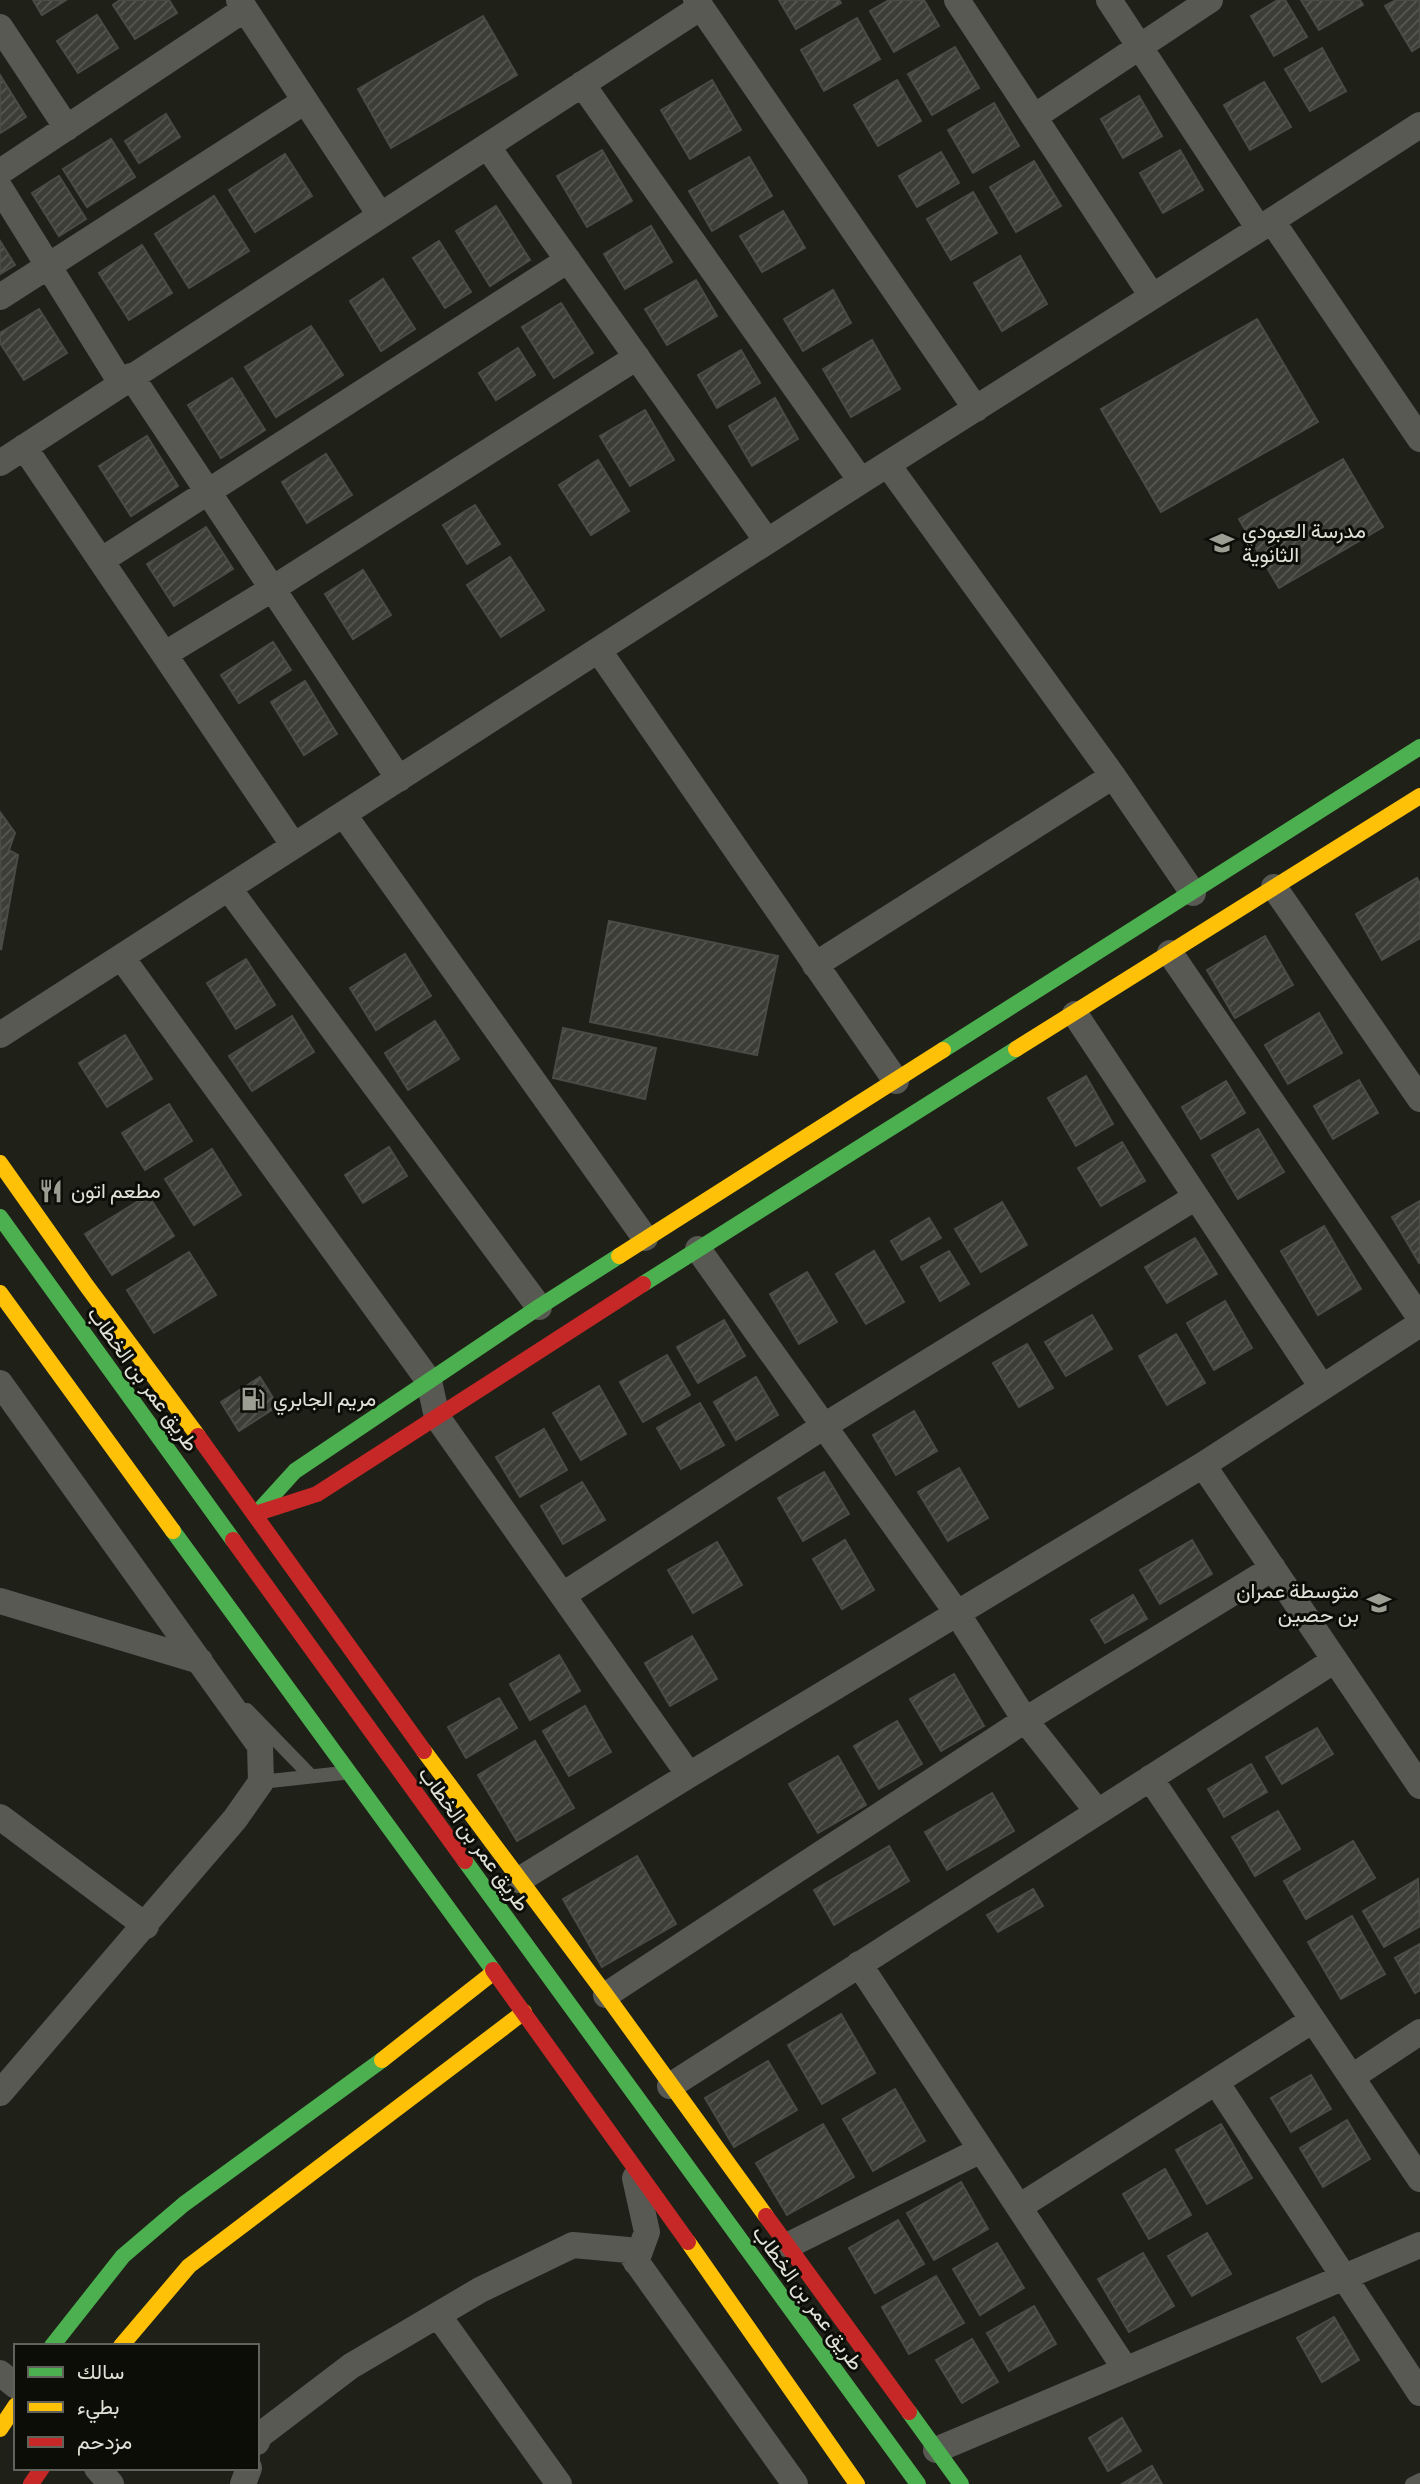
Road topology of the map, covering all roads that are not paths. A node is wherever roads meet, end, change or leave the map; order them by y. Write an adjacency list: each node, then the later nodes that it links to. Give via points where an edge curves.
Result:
1 (957, 0): 10 (street)
2 (1109, 0): 7 (street)
3 (1210, 0): 7 (street)
4 (699, 4): 8 (street); 24 (street)
5 (242, 5): 9 (street); 12 (street)
6 (0, 26): 12 (street)
7 (1139, 46): 10 (street); 17 (street)
8 (582, 85): 13 (street); 29 (street)
9 (305, 101): 16 (street); 19 (street)
10 (1034, 117): 20 (street)
11 (1420, 125): 17 (street)
12 (67, 128): 14 (street)
13 (487, 146): 16 (street); 18 (street)
14 (0, 172)
15 (0, 188): 19 (street)
16 (380, 215): 23 (street)
17 (1266, 225): 20 (street); 25 (street)
18 (568, 260): 22 (street); 30 (street)
19 (48, 266): 21 (street); 23 (street)
20 (1152, 296): 24 (street)
21 (0, 297)
22 (636, 358): 31 (street); 33 (street)
23 (126, 380): 26 (street); 30 (street)
24 (976, 409): 28 (street)
25 (1420, 439)
26 (24, 447): 27 (street); 32 (street)
27 (0, 463)
28 (888, 465): 29 (street); 37 (street)
29 (861, 481): 31 (street)
30 (209, 493): 32 (street); 33 (street)
31 (767, 541): 34 (street)
32 (102, 560): 35 (street)
33 (272, 589): 35 (street); 38 (street)
34 (599, 651): 38 (street); 47 (street)
35 (164, 654): 41 (street)
36 (1420, 747): 44 (street)
37 (1113, 776): 44 (street); 47 (street)
38 (399, 779): 40 (street)
39 (1420, 796): 42 (street)
40 (344, 815): 41 (street); 55 (street)
41 (294, 846): 43 (street)
42 (1274, 887): 45 (street); 51 (street)
43 (229, 889): 46 (street); 58 (street)
44 (1193, 893): 50 (street)
45 (1170, 953): 48 (street); 59 (street)
46 (122, 958): 49 (street); 61 (street)
47 (815, 965): 50 (street)
48 (1075, 1014): 53 (street); 56 (street)
49 (0, 1035)
50 (896, 1081): 55 (street)
51 (1420, 1099)
52 (0, 1163): 67 (street)
53 (1196, 1198): 63 (street); 65 (street)
54 (0, 1217): 75 (street, طريق عمر بن الخطاب)
55 (645, 1238): 58 (street)
56 (698, 1249): 64 (street); 65 (street)
57 (0, 1293): 77 (street)
58 (539, 1307): 61 (street)
59 (1420, 1318)
60 (1420, 1324): 63 (street)
61 (429, 1381): 64 (street); 67 (street, via 295,1471)
62 (0, 1383): 74 (street)
63 (1322, 1387): 66 (street)
64 (437, 1417): 67 (street, via 317,1494); 70 (street)
65 (824, 1426): 70 (street); 72 (street)
66 (1203, 1465): 69 (street); 72 (street)
67 (256, 1514): 68 (street)
68 (290, 1562): 75 (street); 85 (street)
69 (1273, 1568): 73 (street); 76 (street)
70 (563, 1595): 80 (street)
71 (0, 1601): 74 (street)
72 (957, 1613): 76 (street); 80 (street)
73 (1335, 1660): 78 (street); 81 (street)
74 (200, 1661): 79 (lane); 82 (street, via 260,1746)
75 (353, 1707): 123 (street, طريق عمر بن الخطاب)
76 (1025, 1720): 83 (street); 89 (street)
77 (348, 1772): 79 (lane); 88 (street)
78 (1416, 1773)
79 (310, 1775): 82 (lane)
80 (689, 1775): 85 (street)
81 (1150, 1777): 83 (street); 91 (street)
82 (261, 1782): 86 (street)
83 (1097, 1811): 87 (street)
84 (0, 1817): 86 (street)
85 (519, 1880): 89 (street)
86 (146, 1926): 93 (street)
87 (859, 1964): 96 (street); 98 (street)
88 (494, 1972): 90 (street); 107 (street, via 123,2256)
89 (606, 1995): 96 (street)
90 (524, 2012): 99 (street); 108 (street, via 189,2266)
91 (1313, 2020): 94 (street); 95 (street)
92 (1420, 2032): 94 (street)
93 (9, 2067): 97 (street)
94 (1352, 2077): 100 (street)
95 (1216, 2082): 101 (street); 105 (street)
96 (670, 2086): 102 (street)
97 (0, 2093)
98 (981, 2150): 101 (street); 102 (street)
99 (632, 2166): 104 (street, via 646,2231); 118 (street, via 780,2371)
100 (1420, 2179)
101 (1019, 2207): 109 (street)
102 (789, 2245): 116 (street)
103 (1420, 2245): 105 (street)
104 (636, 2262): 106 (street, via 628,2250 573,2245); 122 (street)
105 (1345, 2277): 109 (street); 112 (street)
106 (438, 2315): 115 (street, via 351,2366); 121 (street)
107 (54, 2344)
108 (123, 2344)
109 (1126, 2370): 116 (street)
110 (0, 2373): 111 (street)
111 (14, 2384)
112 (1420, 2393)
113 (14, 2408): 114 (street)
114 (0, 2430)
115 (259, 2436)
116 (936, 2450): 124 (street)
117 (99, 2470): 120 (street)
118 (844, 2479)
119 (1420, 2480): 125 (lane)
120 (111, 2484)
121 (559, 2484)
122 (794, 2484)
123 (918, 2484)
124 (961, 2484)
125 (1412, 2484)

